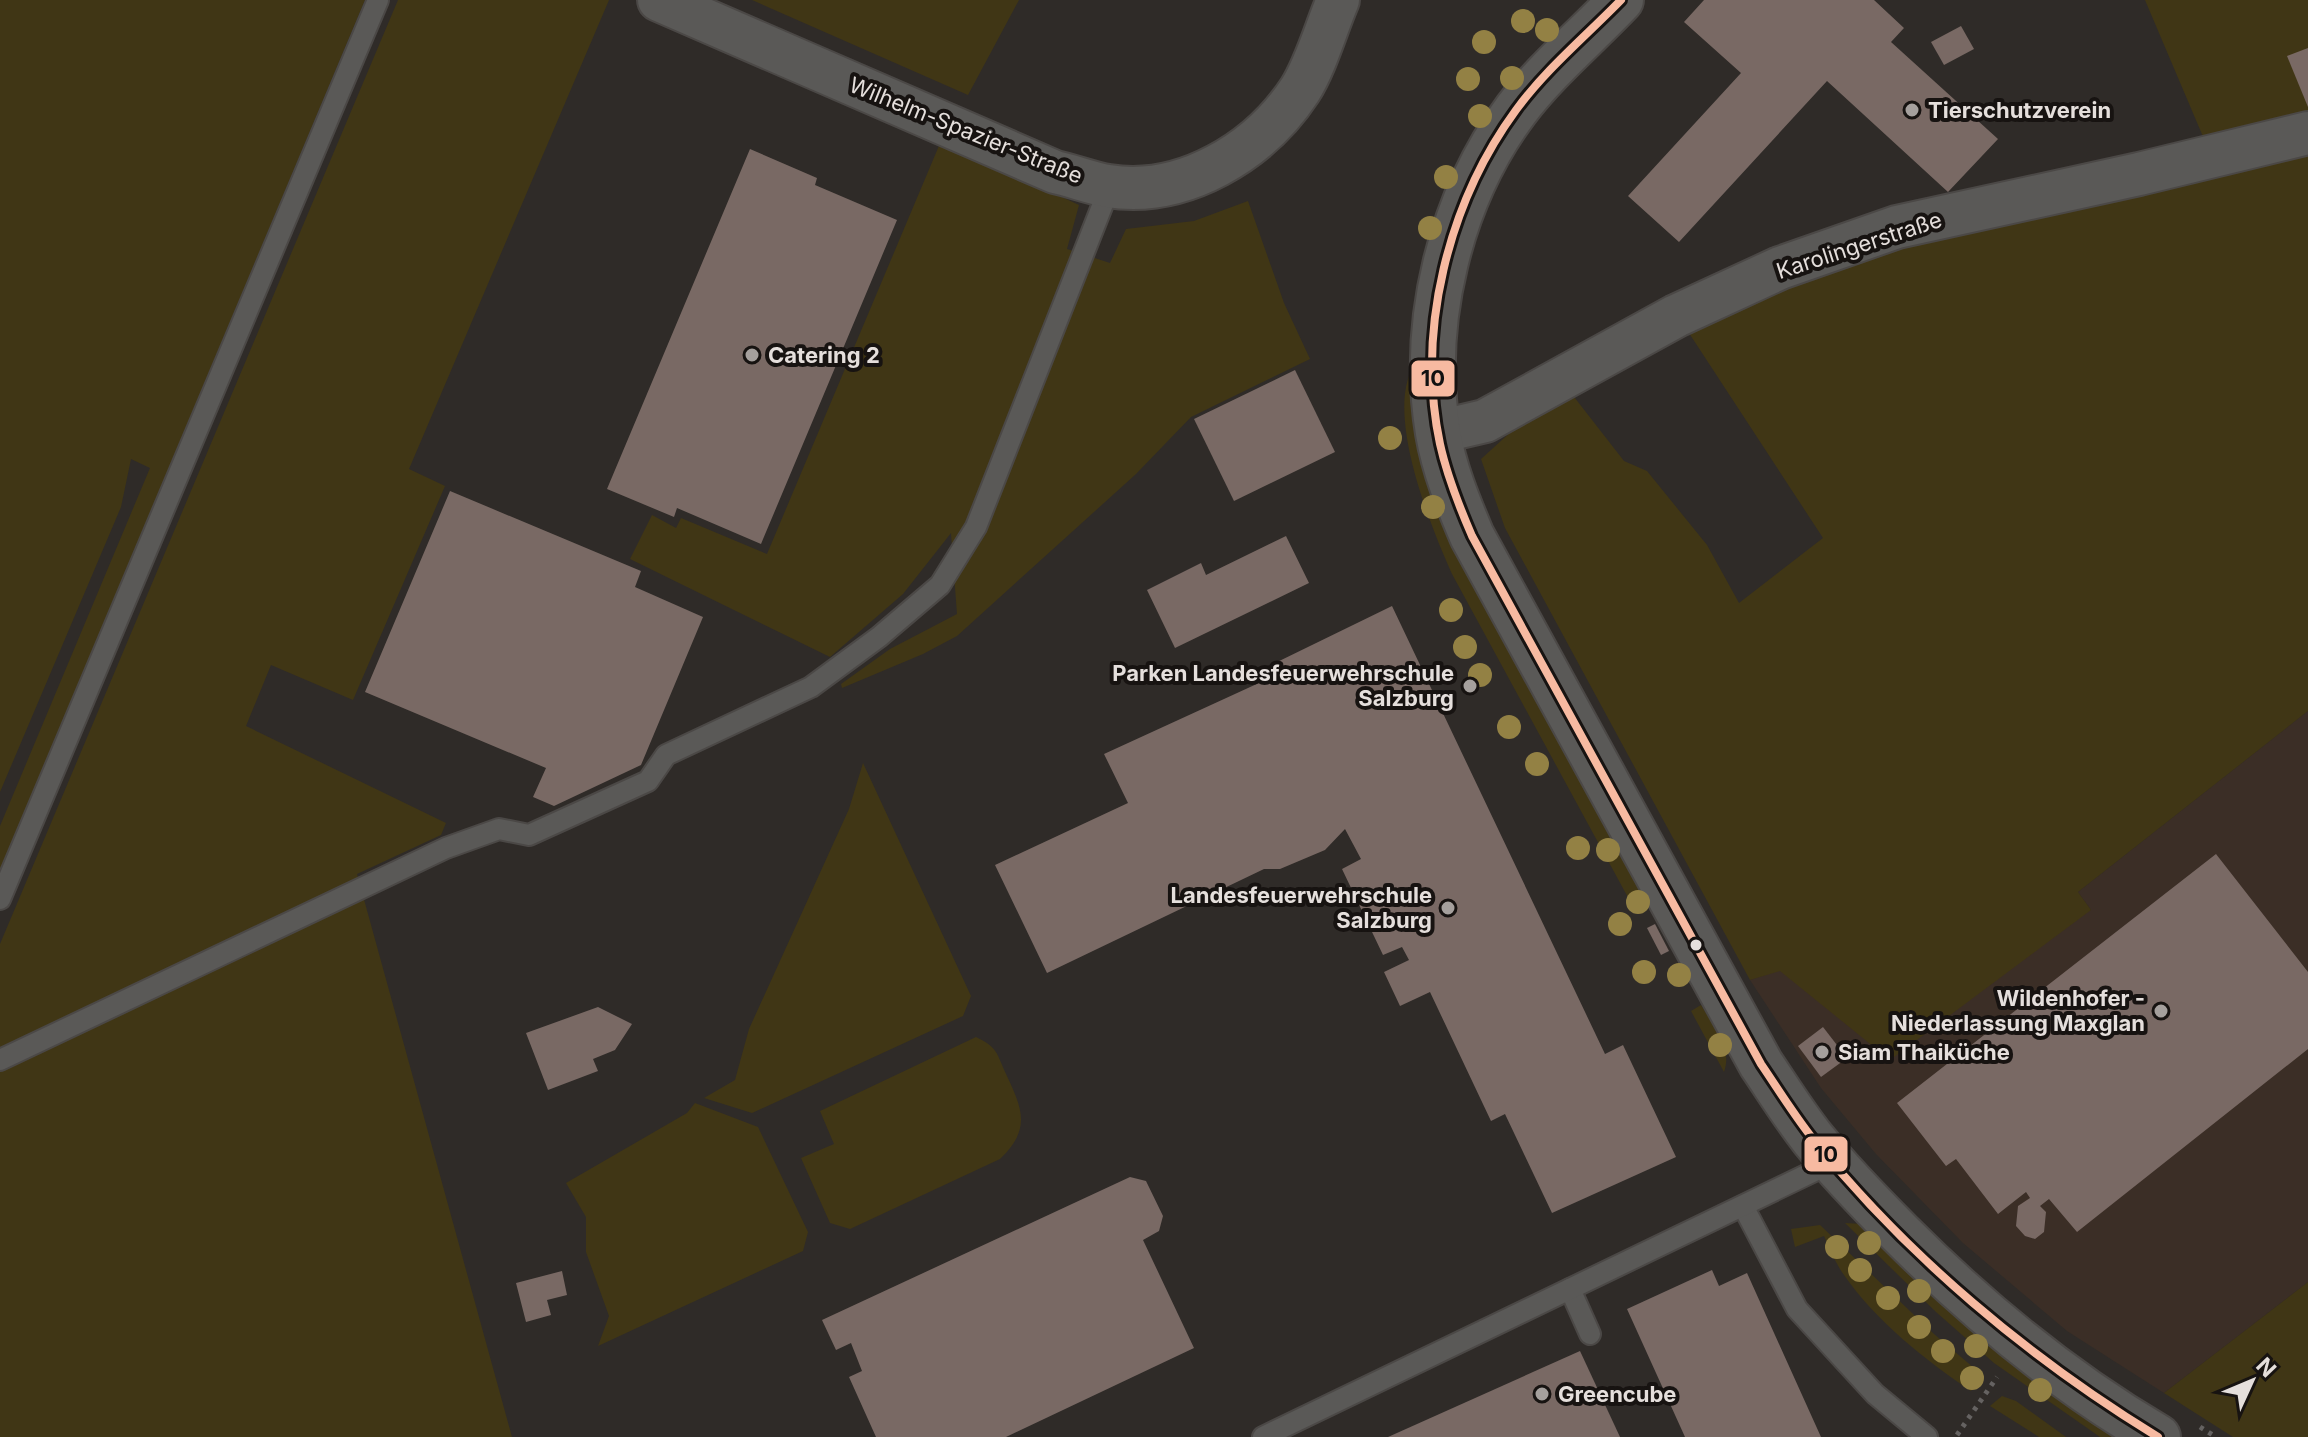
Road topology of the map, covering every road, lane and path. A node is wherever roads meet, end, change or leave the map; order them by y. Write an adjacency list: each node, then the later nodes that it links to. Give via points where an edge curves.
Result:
1 (378, 0): 8 (lane)
2 (659, 0): 6 (street, Wilhelm-Spazier-Straße, via 1055,172)
3 (1338, 0): 6 (street, Wilhelm-Spazier-Straße, via 1301,88 1272,127 1239,154 1205,173 1158,186)
4 (1621, 0): 7 (street, via 1517,108 1476,175 1447,259 1438,307)
5 (2308, 133): 7 (street, Karolingerstraße, via 1883,232 1780,268 1676,316 1485,421)
6 (1110, 186): 9 (lane, via 976,527 940,585 879,637 811,687 666,755 648,781 529,835 499,829 446,848)
7 (1438, 432): 10 (street, via 1451,486 1472,536 1761,1064)
8 (0, 899)
9 (0, 1060)
10 (1833, 1162): 11 (lane); 15 (street, via 2003,1330 2066,1377)
11 (1743, 1206): 12 (lane); 17 (lane, via 1797,1309 1875,1394)
12 (1570, 1289): 13 (lane); 16 (lane)
13 (1590, 1334)
14 (1997, 1376): 18 (path)
15 (2174, 1429): 19 (path)
16 (1263, 1437)
17 (1927, 1437)
18 (1956, 1437)
19 (2216, 1437)

